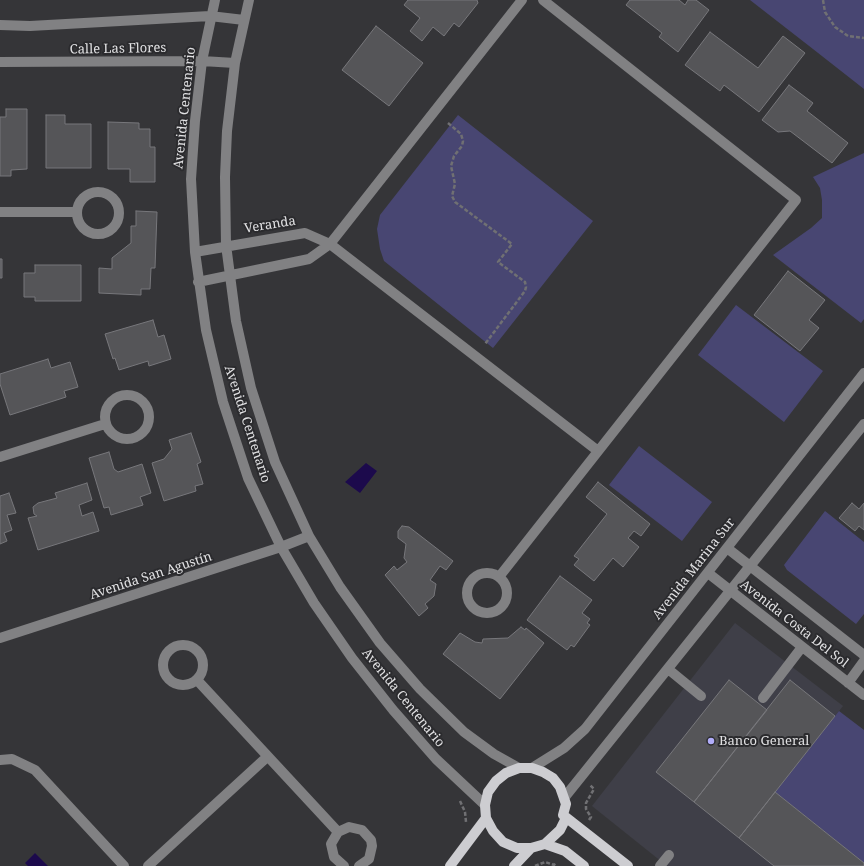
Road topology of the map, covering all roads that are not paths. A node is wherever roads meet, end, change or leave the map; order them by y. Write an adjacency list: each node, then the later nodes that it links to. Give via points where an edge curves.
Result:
1 (215, 0): 5 (street, Avenida Centenario)
2 (249, 0): 6 (street, Avenida Centenario)
3 (522, 0): 13 (street)
4 (543, 0): 21 (street, via 796,200)
5 (210, 16): 6 (street, Calle Las Flores); 7 (street, Calle Las Flores, via 30,26); 8 (street, Avenida Centenario)
6 (244, 20): 10 (street, Avenida Centenario)
7 (0, 25)
8 (202, 61): 9 (street, Calle Las Flores); 10 (street, Calle Las Flores); 15 (street, Avenida Centenario, via 191,179)
9 (0, 62)
10 (235, 63): 14 (street, Avenida Centenario, via 227,131)
11 (0, 212): 12 (street)
12 (77, 212): 12 (street, via 84,229 95,234 110,230 118,214 115,201 110,196 98,192 86,195 78,205)
13 (330, 244): 14 (street, Veranda, via 305,233); 16 (street, via 310,258); 21 (street, Veranda)
14 (226, 245): 15 (street, Veranda); 16 (street, Avenida Centenario)
15 (195, 252): 17 (street, Avenida Centenario)
16 (230, 276): 17 (street); 23 (street, Avenida Centenario, via 236,321 251,388 275,462)
17 (198, 282): 24 (street, Avenida Centenario, via 223,402 248,478)
18 (864, 373): 25 (street, Avenida Marina Sur)
19 (105, 424): 19 (street, via 115,436 122,439 136,437 146,427 148,413 141,400 128,394 120,395 108,403); 22 (street)
20 (864, 424): 26 (street)
21 (598, 451): 28 (street)
22 (0, 457)
23 (309, 536): 24 (street, Avenida San Agustín); 42 (street, Avenida Centenario, via 340,587 380,643 420,689 464,732)
24 (281, 547): 30 (street, Avenida San Agustín); 45 (street, Avenida Centenario, via 314,603 352,658 393,710 426,748)
25 (727, 548): 26 (street, Avenida Costa Del Sol); 27 (street, Avenida Marina Sur)
26 (750, 566): 29 (street); 32 (street, Avenida Costa Del Sol)
27 (708, 573): 29 (street, Avenida Costa Del Sol); 43 (street, Avenida Marina Sur, via 585,729 564,748)
28 (499, 577)
29 (731, 591): 31 (street, Avenida Costa Del Sol); 34 (street)
30 (0, 638)
31 (802, 648): 36 (street, Avenida Costa Del Sol); 39 (street)
32 (864, 655)
33 (864, 661): 36 (street)
34 (668, 669): 37 (street); 44 (street)
35 (197, 680): 35 (street, via 201,675 203,662 197,650 184,645 171,649 164,659 163,666 167,678 178,685 191,684); 40 (street)
36 (848, 683): 38 (street, Avenida Costa Del Sol)
37 (701, 696)
38 (864, 696)
39 (763, 698)
40 (267, 757): 48 (street); 53 (street)
41 (0, 760): 52 (street, via 12,759 35,770)
42 (518, 768): 43 (main road); 45 (main road, via 496,781 488,792)
43 (532, 768): 44 (main road, via 553,778)
44 (564, 798): 46 (main road, via 566,804)
45 (485, 805): 47 (main road)
46 (563, 815): 49 (main road, via 566,818 560,830); 59 (main road)
47 (486, 818): 50 (main road, via 503,842 516,848); 56 (main road)
48 (338, 832): 54 (street, via 334,838 332,851 338,863); 55 (street, via 343,828 356,827 370,840 372,846 369,859)
49 (545, 844): 50 (main road); 58 (main road, via 565,851)
50 (531, 848): 57 (main road)
51 (669, 855): 60 (street)
52 (124, 866)
53 (148, 866)
54 (344, 866)
55 (359, 866)
56 (450, 866)
57 (514, 866)
58 (584, 866)
59 (628, 866)
60 (660, 866)

